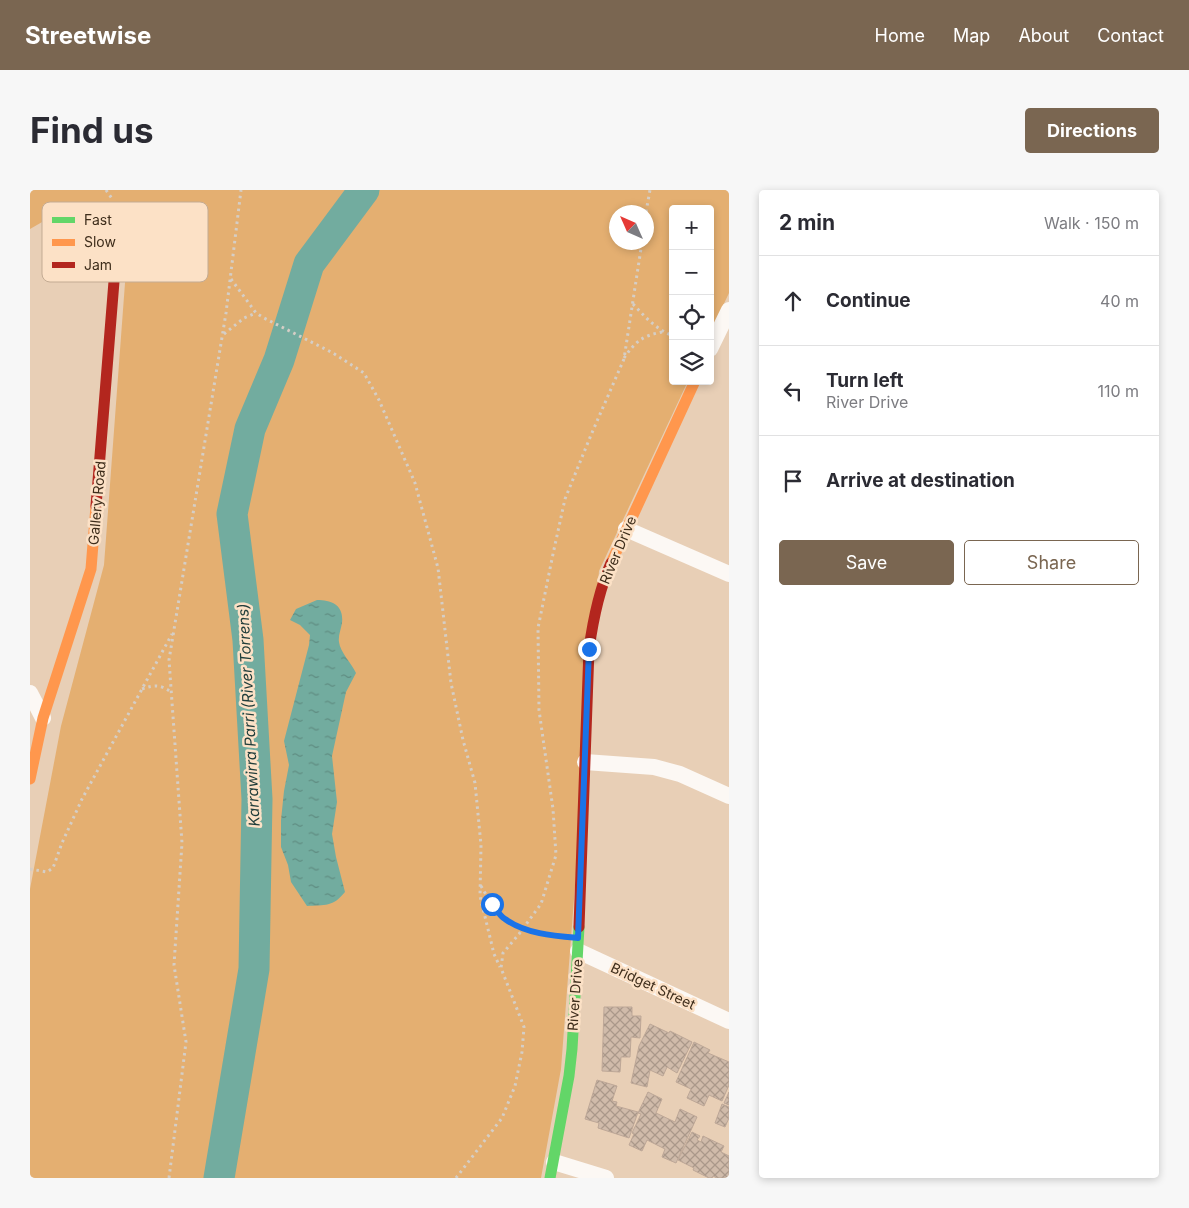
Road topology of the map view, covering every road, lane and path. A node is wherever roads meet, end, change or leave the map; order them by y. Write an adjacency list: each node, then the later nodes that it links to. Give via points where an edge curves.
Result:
1 (241, 190): 5 (path)
2 (650, 190): 3 (path)
3 (647, 205)
4 (641, 250): 7 (path)
5 (230, 279): 9 (path); 12 (path)
6 (114, 282): 23 (street, Gallery Road, via 91,569)
7 (632, 303): 10 (path); 15 (path)
8 (729, 310): 13 (street)
9 (256, 312): 12 (path); 28 (path, via 334,353 364,373 415,484 438,568 451,683 474,783 481,844)
10 (663, 332): 11 (path); 15 (path, via 634,344)
11 (669, 334)
12 (223, 335): 19 (path)
13 (724, 336): 14 (street)
14 (714, 345)
15 (624, 359): 29 (path, via 565,499 538,628 538,710 554,809 556,855 541,904)
16 (693, 385): 17 (street, River Drive)
17 (626, 529): 18 (street); 24 (street, River Drive, via 604,578 593,622)
18 (729, 574)
19 (174, 631): 20 (path); 21 (path, via 169,660)
20 (141, 690): 21 (path, via 162,686); 27 (path, via 82,799 53,868 48,872)
21 (171, 692): 34 (path, via 182,843 174,965 186,1042)
22 (30, 693): 23 (street)
23 (43, 718): 25 (street, Gallery Road)
24 (584, 762): 26 (street, via 654,767 680,774); 30 (street, River Drive)
25 (30, 779)
26 (729, 796)
27 (30, 869)
28 (480, 885): 29 (path, via 504,919); 31 (path, via 485,921)
29 (523, 928): 30 (path); 31 (path, via 503,953)
30 (578, 945): 32 (street, Bridget Street); 33 (street, River Drive, via 569,1076)
31 (501, 970): 35 (path, via 524,1028 517,1077 502,1118)
32 (729, 1021)
33 (552, 1170): 36 (street)
34 (169, 1178)
35 (456, 1178)
36 (606, 1178)

